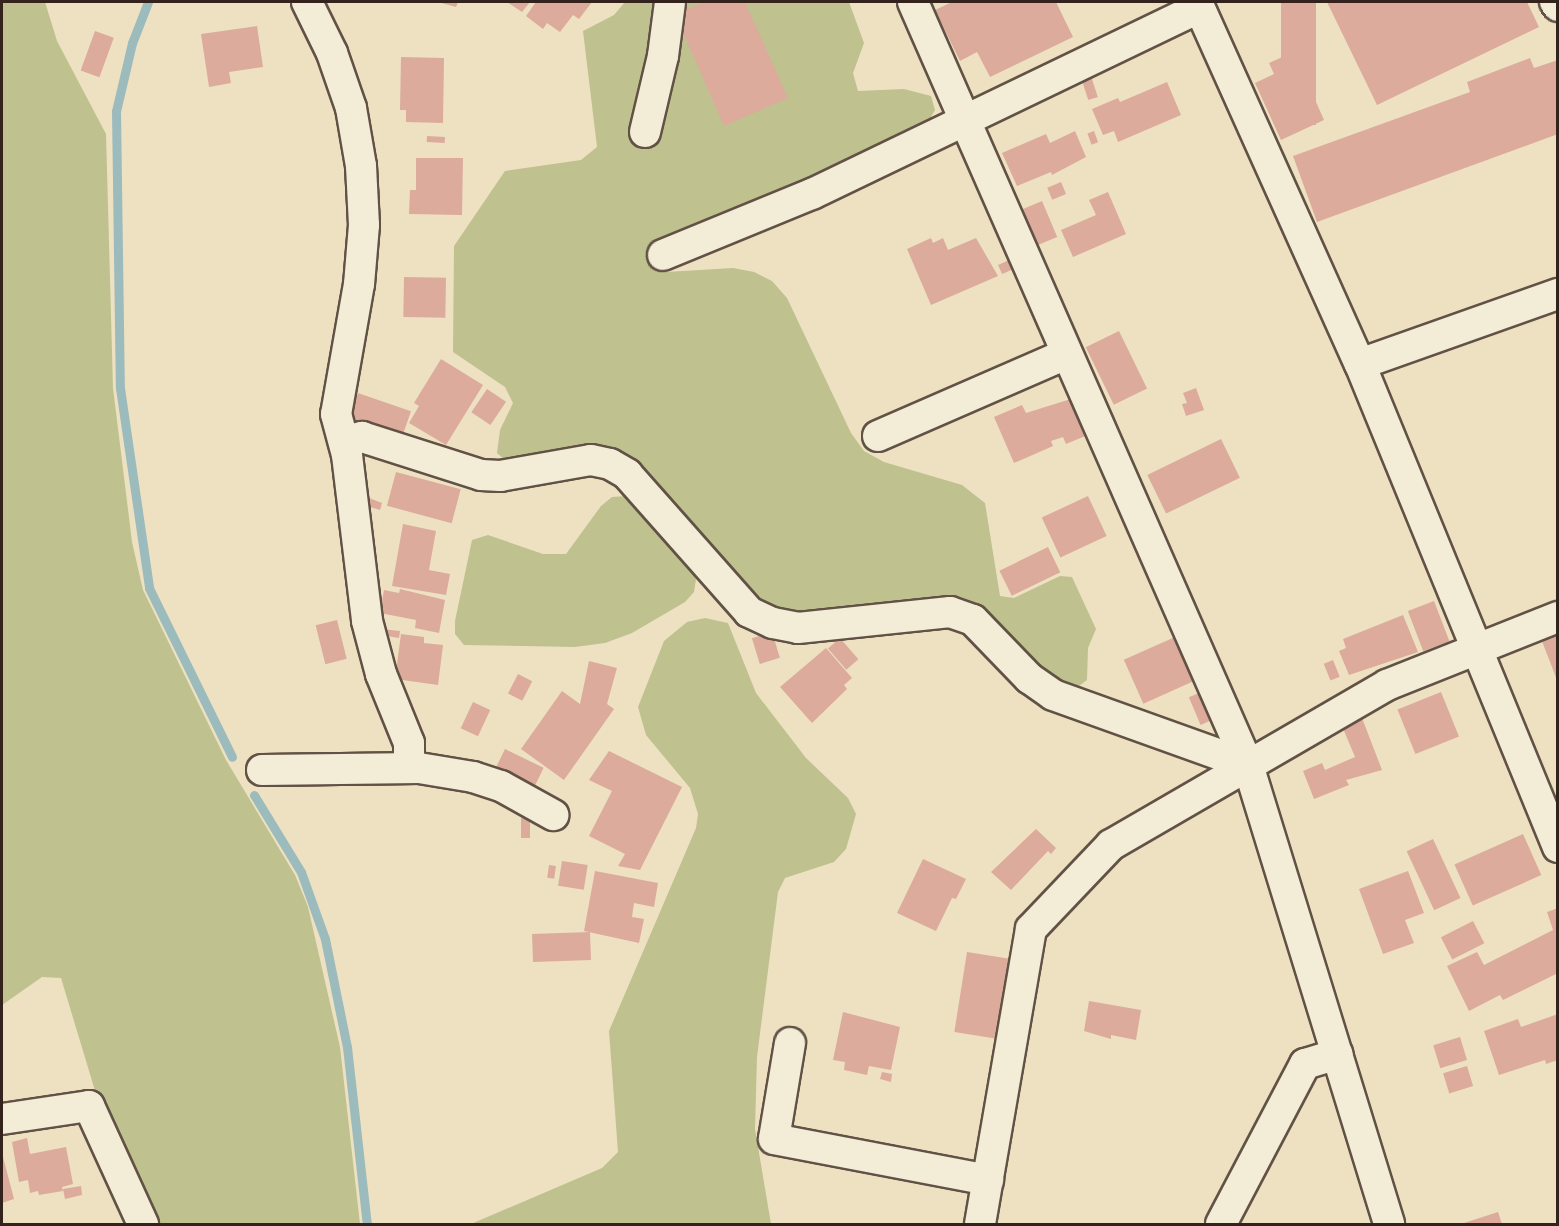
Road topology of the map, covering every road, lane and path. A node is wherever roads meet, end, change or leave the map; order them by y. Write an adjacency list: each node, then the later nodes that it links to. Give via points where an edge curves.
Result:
1 (307, 2): 14 (street, via 333,53 351,108 361,166 364,225 359,284 336,414)
2 (670, 2): 8 (street, via 663,56)
3 (914, 2): 7 (street)
4 (1555, 2): 6 (street)
5 (1198, 5): 7 (street); 12 (street)
6 (1557, 6)
7 (965, 120): 9 (street, via 812,194); 11 (street)
8 (645, 132)
9 (663, 255)
10 (1557, 294): 12 (street)
11 (1067, 354): 13 (street); 17 (street)
12 (1360, 364): 16 (street)
13 (878, 436)
14 (344, 442): 17 (street, via 362,437 481,476 500,477 591,460 610,464 627,474 749,612 773,623 798,628 950,612 973,620 1029,678 1053,695); 18 (street, via 367,621 381,674 409,743)
15 (1557, 617): 16 (street)
16 (1477, 649): 17 (street, via 1387,685); 21 (street)
17 (1248, 765): 23 (street); 25 (street, via 1111,845 1032,929)
18 (409, 768): 19 (street); 20 (street, via 492,783)
19 (262, 771)
20 (553, 815)
21 (1557, 847)
22 (790, 1043): 25 (street, via 774,1139)
23 (1337, 1054): 28 (street, via 1305,1064); 29 (street)
24 (2, 1119): 26 (street, via 89,1106)
25 (988, 1180): 27 (street)
26 (143, 1224)
27 (980, 1224)
28 (1221, 1224)
29 (1389, 1224)

